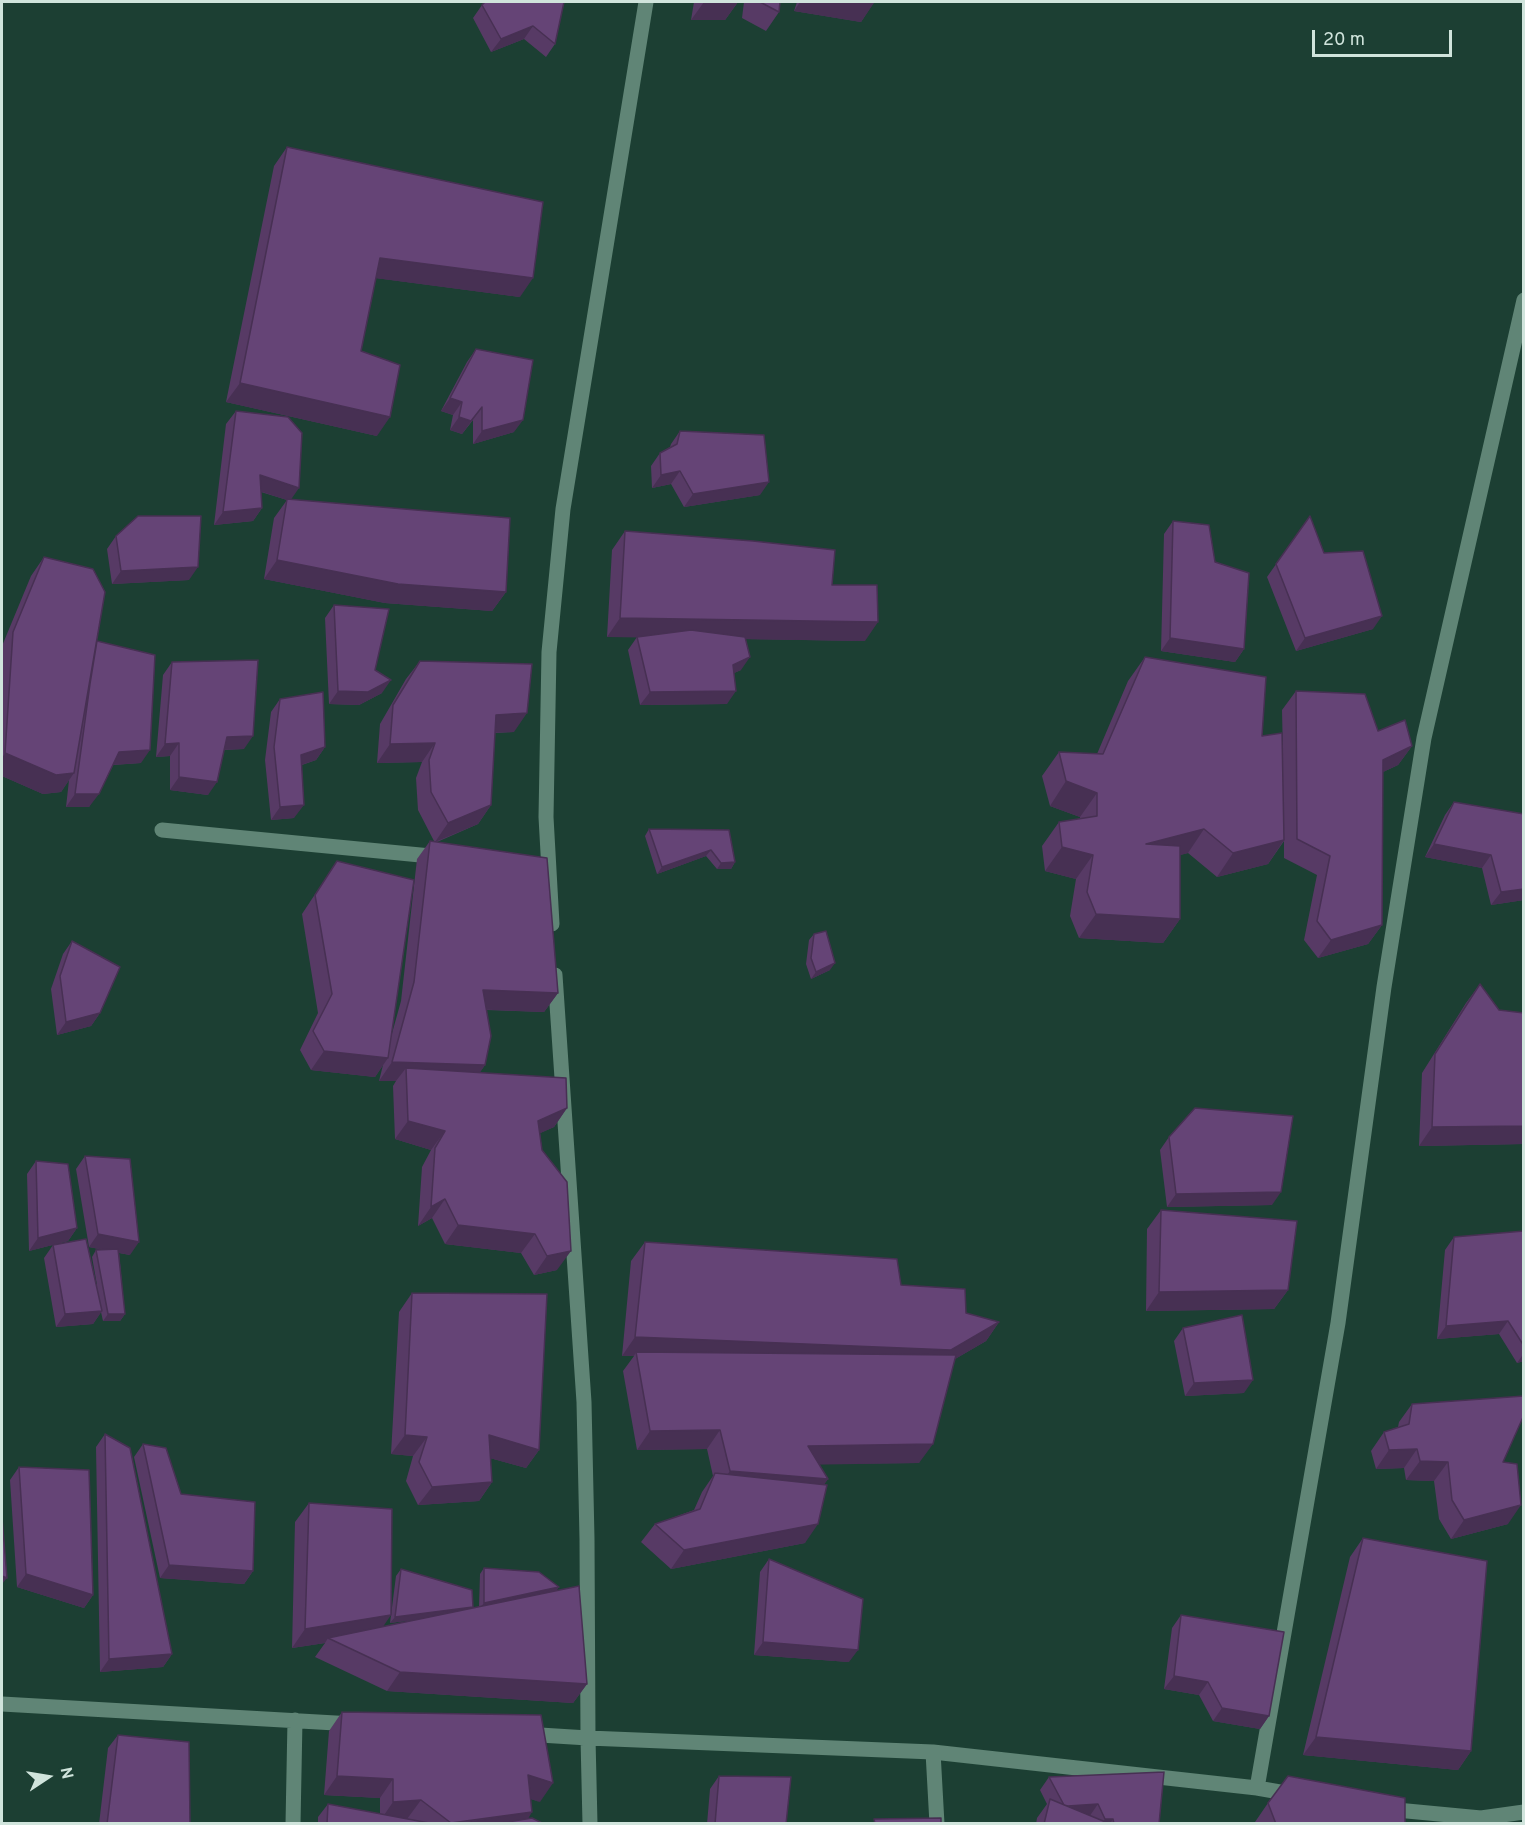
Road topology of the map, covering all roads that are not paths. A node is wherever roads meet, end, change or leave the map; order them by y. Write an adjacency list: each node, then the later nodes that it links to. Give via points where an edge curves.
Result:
1 (646, 2): 5 (street, via 563,509 549,652 543,866)
2 (1524, 300): 13 (street, via 1424,738 1384,987 1338,1323)
3 (162, 830): 4 (street)
4 (457, 858)
5 (553, 937)
6 (554, 961): 11 (street, via 584,1402)
7 (2, 1704): 8 (street)
8 (295, 1720): 9 (street); 17 (street)
9 (365, 1724)
10 (504, 1732): 11 (street)
11 (588, 1738): 12 (street); 18 (street)
12 (933, 1752): 13 (street); 19 (street)
13 (1257, 1788): 14 (street)
14 (1315, 1799)
15 (1374, 1808): 16 (street, via 1481,1818)
16 (1524, 1812)
17 (292, 1824)
18 (590, 1824)
19 (937, 1824)

